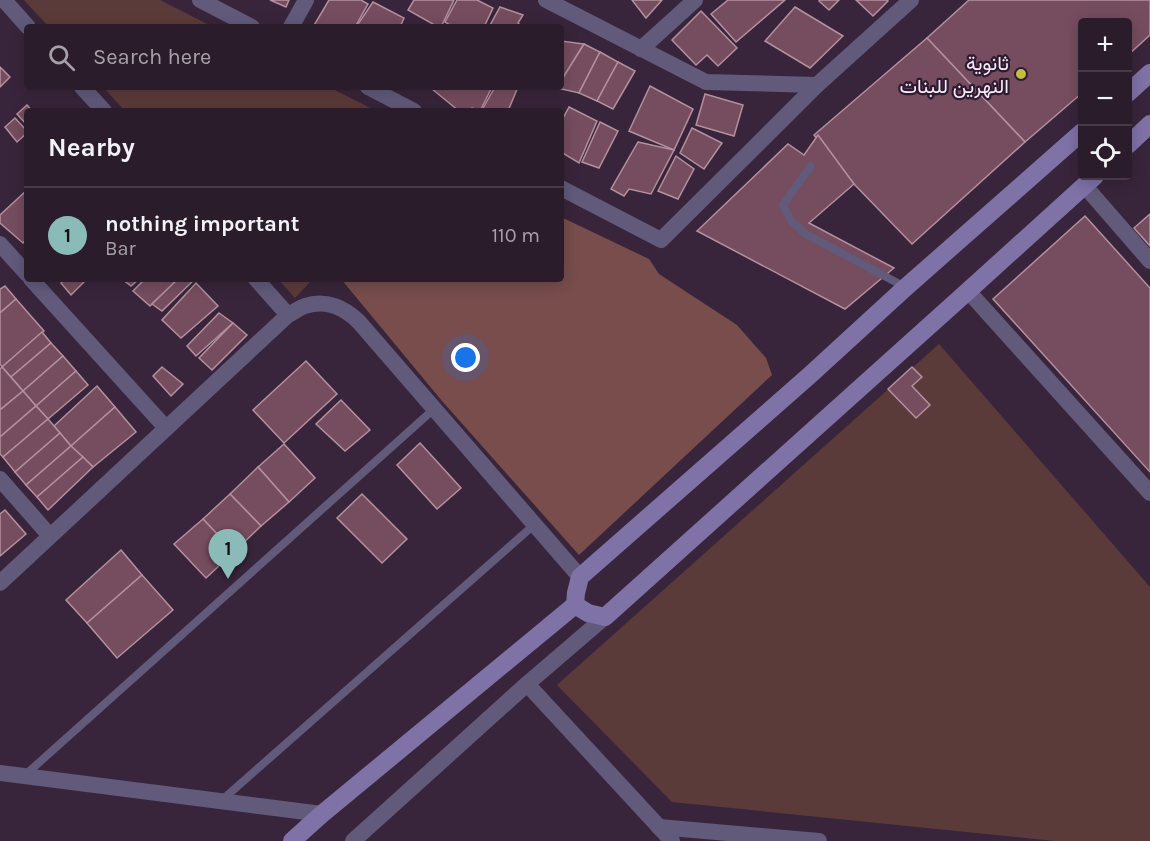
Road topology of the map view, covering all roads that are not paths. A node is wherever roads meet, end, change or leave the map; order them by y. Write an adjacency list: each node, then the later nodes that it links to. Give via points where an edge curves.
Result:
1 (4, 0): 7 (street)
2 (200, 0): 8 (street)
3 (306, 0): 9 (street)
4 (546, 0): 10 (street)
5 (695, 0): 10 (street)
6 (911, 0): 12 (street)
7 (25, 24)
8 (246, 24)
9 (293, 24)
10 (641, 49): 12 (street, via 706,82)
11 (1150, 73): 13 (main road)
12 (817, 85): 23 (street, via 661,240)
13 (1132, 89)
14 (85, 90): 16 (street)
15 (374, 90): 17 (street)
16 (101, 108)
17 (408, 108)
18 (1150, 124): 20 (main road)
19 (1078, 136): 29 (main road)
20 (1132, 141)
21 (811, 166): 29 (lane, via 783,206 792,222 806,234)
22 (1089, 180): 25 (street); 30 (main road)
23 (564, 190)
24 (0, 244): 26 (street)
25 (1150, 261)
26 (24, 271)
27 (34, 282): 33 (street)
28 (258, 282): 31 (street)
29 (905, 288): 38 (main road)
30 (968, 291): 35 (street); 41 (main road)
31 (288, 315): 32 (street, via 314,304 344,309); 33 (street)
32 (434, 409): 36 (street); 44 (lane)
33 (166, 428): 37 (street)
34 (0, 478): 37 (street)
35 (1150, 494)
36 (535, 524): 38 (street); 45 (lane)
37 (50, 536): 39 (street)
38 (580, 577): 40 (main road)
39 (0, 583)
40 (575, 605): 41 (main road, via 588,614); 46 (main road)
41 (605, 617): 42 (street)
42 (527, 684): 47 (street); 49 (street)
43 (0, 773): 44 (street)
44 (23, 776): 45 (street)
45 (220, 801): 46 (street)
46 (322, 814): 48 (main road)
47 (659, 827): 50 (street); 51 (street)
48 (292, 841)
49 (352, 841)
50 (672, 841)
51 (819, 841)

